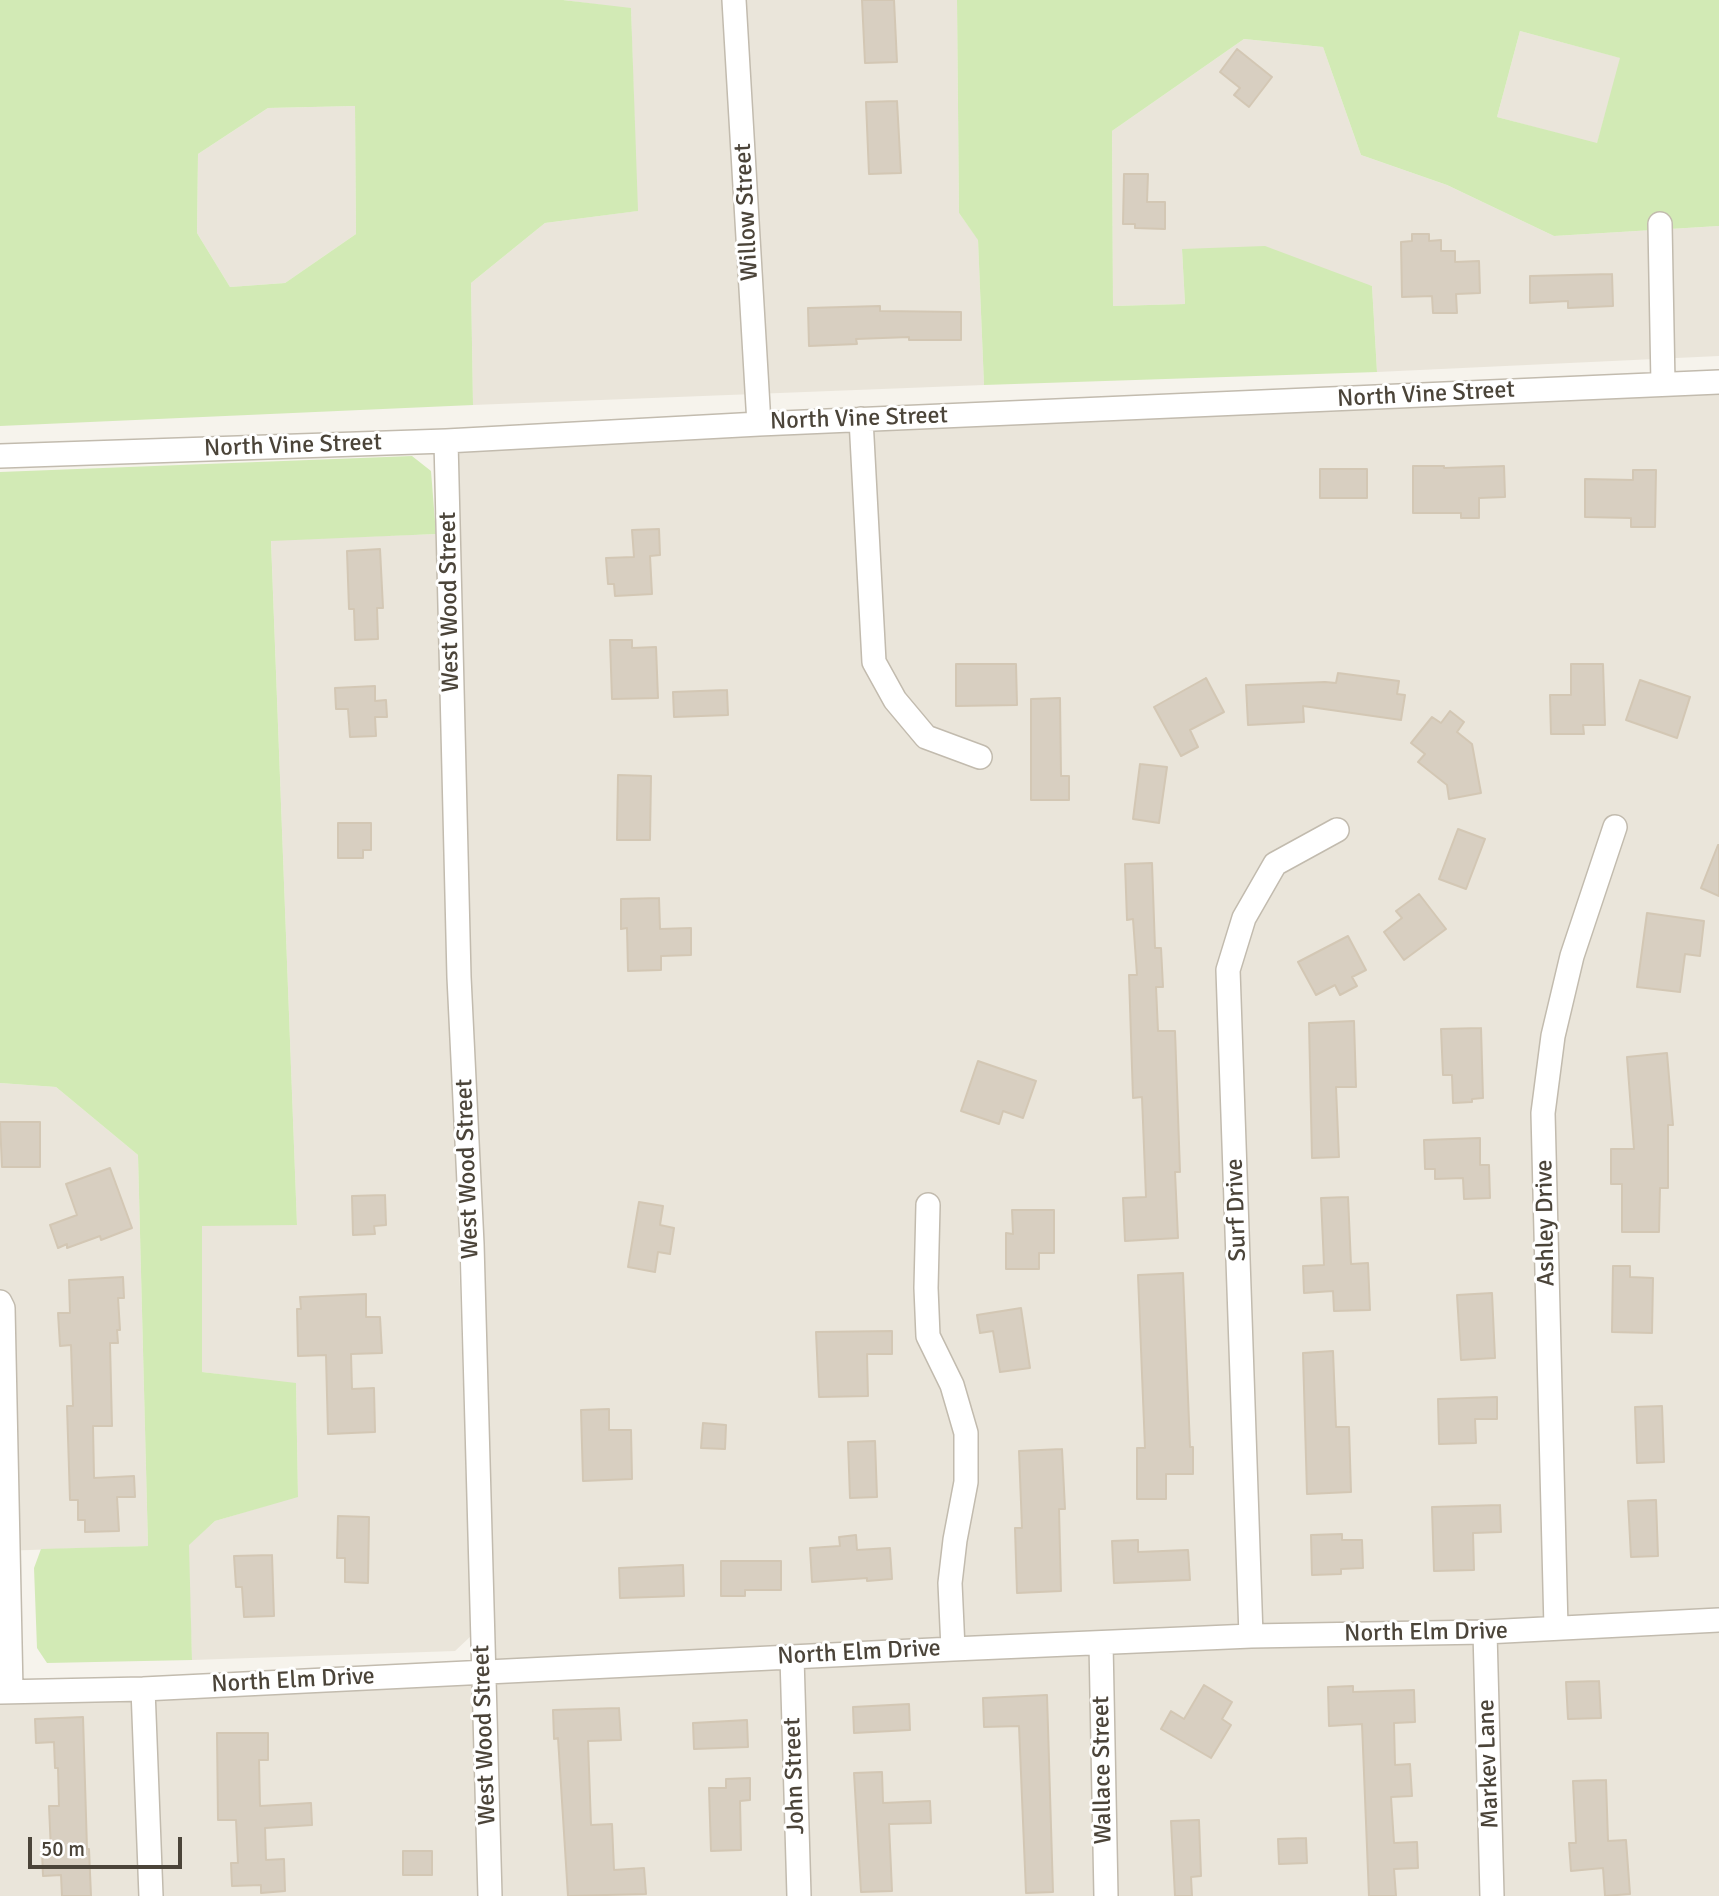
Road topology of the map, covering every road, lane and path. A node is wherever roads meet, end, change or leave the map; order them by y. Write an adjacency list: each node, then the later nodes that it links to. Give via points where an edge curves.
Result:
1 (734, 0): 6 (street, Willow Street)
2 (1660, 224): 4 (street)
3 (1719, 382): 4 (street, North Vine Street)
4 (1663, 384): 5 (street, North Vine Street)
5 (861, 419): 6 (street, North Vine Street); 9 (street, via 874,662 895,700 926,737)
6 (759, 424): 7 (street, North Vine Street)
7 (446, 441): 8 (street, North Vine Street); 21 (street, West Wood Street)
8 (0, 456)
9 (980, 757)
10 (1615, 827): 15 (street, Ashley Drive, via 1572,956 1553,1036 1543,1114)
11 (1337, 830): 17 (street, Surf Drive, via 1275,864 1244,918 1228,970)
12 (928, 1205): 19 (street, via 929,1336 953,1385 966,1433 967,1482 950,1583)
13 (0, 1302): 23 (street)
14 (1719, 1620): 15 (street, North Elm Drive)
15 (1556, 1628): 16 (street, North Elm Drive)
16 (1485, 1632): 17 (street, North Elm Drive); 28 (street, Markev Lane)
17 (1251, 1636): 18 (street, North Elm Drive)
18 (1101, 1643): 19 (street, North Elm Drive); 27 (street, Wallace Street)
19 (953, 1648): 20 (street, North Elm Drive)
20 (792, 1657): 21 (street, North Elm Drive); 26 (street, John Street)
21 (482, 1672): 22 (street, North Elm Drive); 25 (street, West Wood Street)
22 (143, 1689): 23 (street, North Elm Drive); 24 (street)
23 (5, 1691)
24 (151, 1896)
25 (490, 1896)
26 (799, 1896)
27 (1106, 1896)
28 (1492, 1896)

